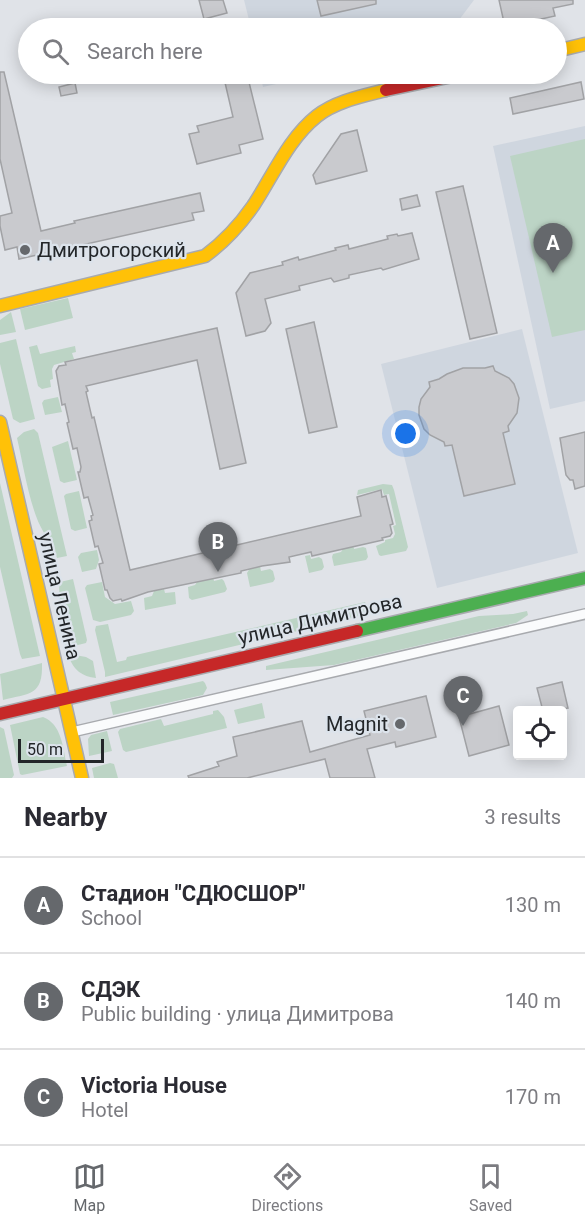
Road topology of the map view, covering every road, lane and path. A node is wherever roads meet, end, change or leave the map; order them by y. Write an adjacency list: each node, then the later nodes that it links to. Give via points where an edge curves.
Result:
1 (585, 44): 2 (main road)
2 (567, 48)
3 (419, 84): 4 (main road, via 350,100 318,115 298,137 230,237 205,256)
4 (0, 306)
5 (0, 422): 8 (main road, улица Ленина)
6 (585, 578): 8 (main road, улица Димитрова)
7 (585, 614): 10 (street)
8 (64, 699): 9 (main road, улица Димитрова); 10 (main road, улица Ленина)
9 (0, 714)
10 (72, 732): 11 (main road, улица Ленина)
11 (82, 778)

